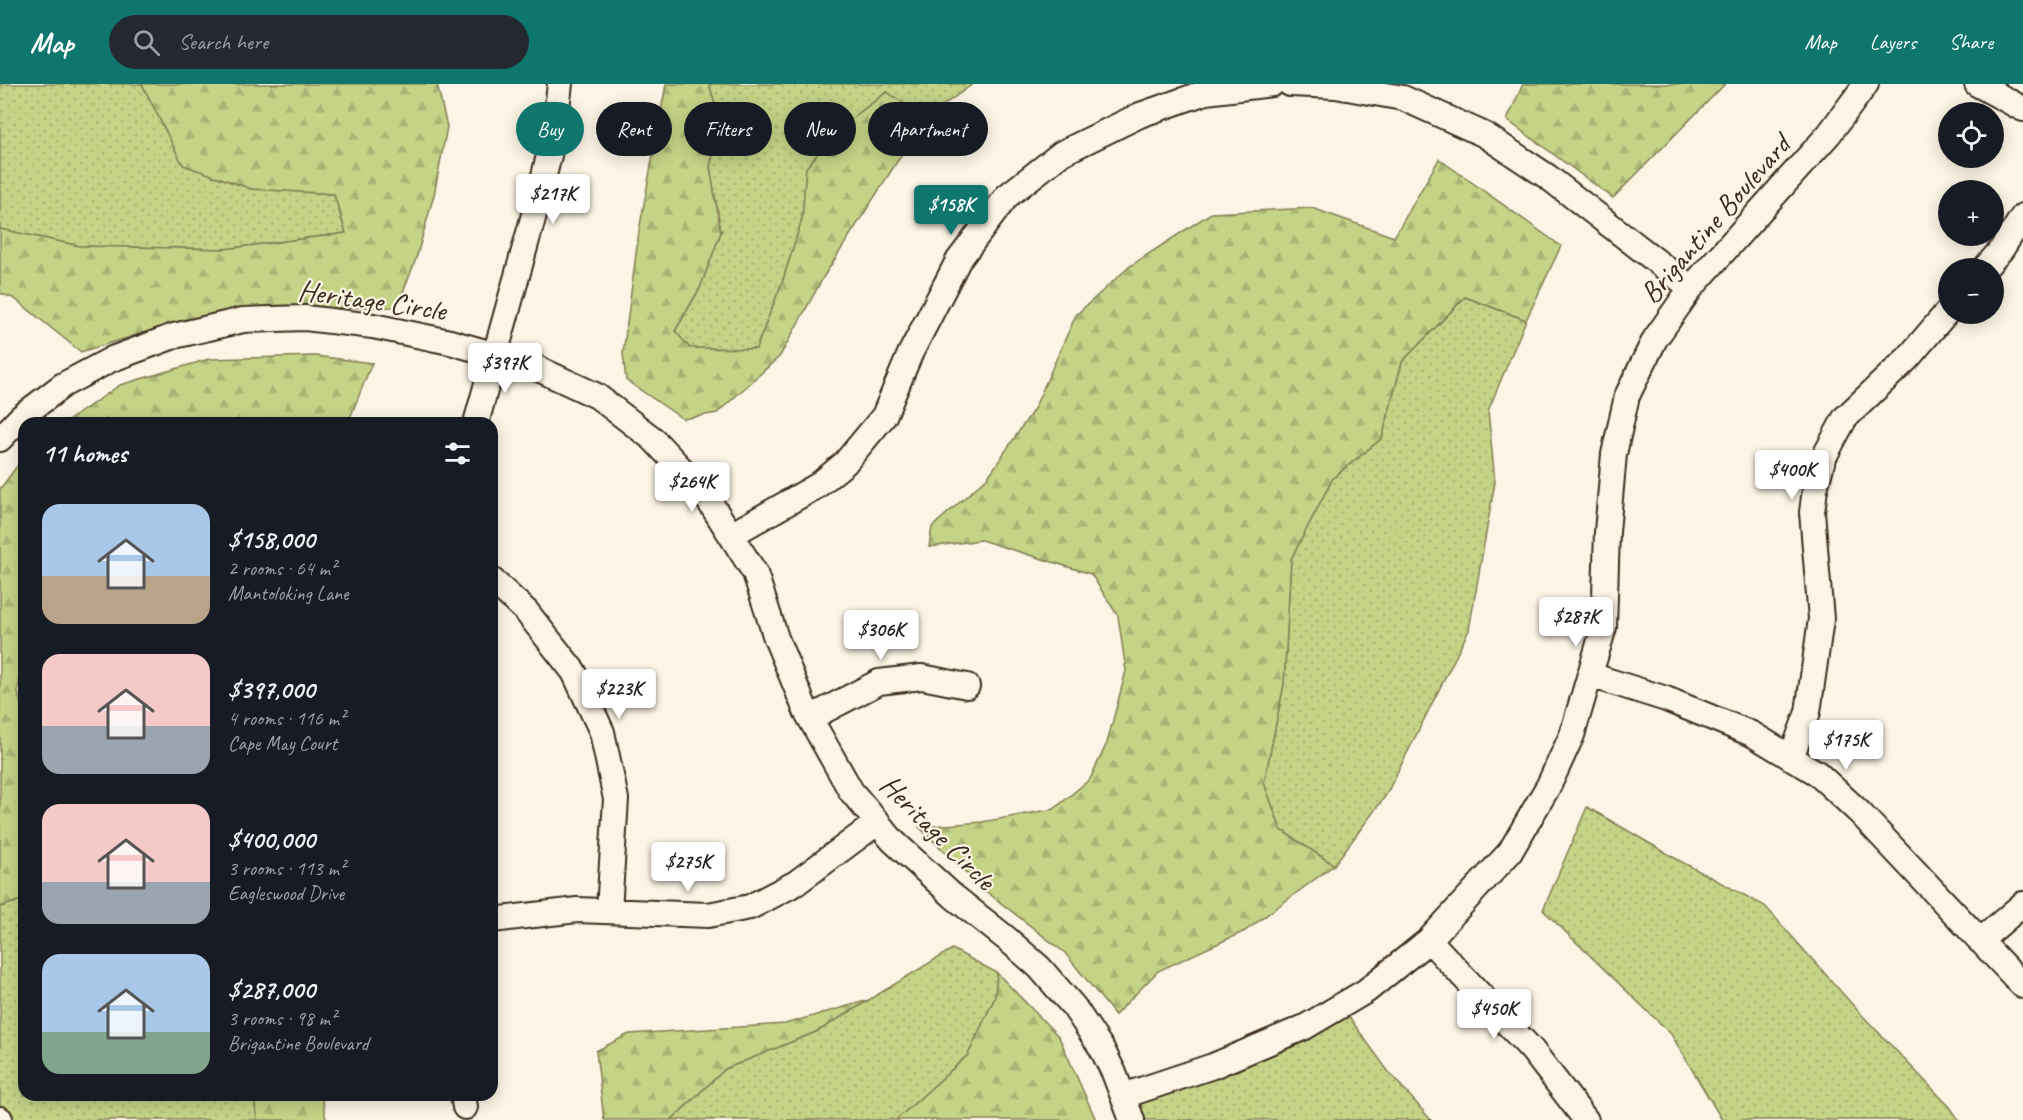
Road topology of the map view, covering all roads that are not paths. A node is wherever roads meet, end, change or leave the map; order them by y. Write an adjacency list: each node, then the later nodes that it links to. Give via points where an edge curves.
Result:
1 (560, 84): 12 (street, via 550,150)
2 (1272, 84): 17 (street, via 1206,92 1140,116 1062,153 1007,196 958,261 910,354 884,416 845,463 817,486)
3 (1290, 84): 6 (street)
4 (1866, 84): 10 (street, Brigantine Boulevard, via 1829,134)
5 (1977, 84): 7 (street)
6 (1405, 91): 10 (street, via 1494,141 1548,177)
7 (2023, 109)
8 (2023, 216): 9 (street)
9 (1994, 258)
10 (1691, 288): 19 (street, Brigantine Boulevard, via 1655,339 1627,396 1614,454 1604,627)
11 (1938, 323): 22 (street, via 1908,358 1845,418 1823,459 1812,513 1821,618 1808,712)
12 (494, 355): 13 (street, Heritage Circle, via 373,326 305,318 243,320 174,336 112,359 63,385); 14 (street); 17 (street, Heritage Circle, via 528,364 597,396 653,439 704,493)
13 (21, 417)
14 (478, 417)
15 (18, 419): 16 (street, Heritage Circle)
16 (3, 431)
17 (731, 535): 21 (street, Heritage Circle, via 755,573 776,638)
18 (498, 585): 25 (street, via 526,611 574,672 602,732 616,799)
19 (1590, 675): 22 (street, via 1666,699 1752,734); 27 (street, Brigantine Boulevard, via 1572,735 1550,784 1510,852)
20 (967, 686): 21 (street, via 922,677 879,682)
21 (810, 718): 23 (street, Heritage Circle, via 851,791)
22 (1791, 758): 28 (street, via 1817,773 1860,813)
23 (878, 822): 25 (street, via 796,883 750,907 708,915); 30 (street, Heritage Circle, via 953,896 1039,967 1074,1007 1102,1049)
24 (2023, 904): 28 (street)
25 (609, 911): 26 (street, via 577,910)
26 (498, 919)
27 (1430, 940): 30 (street, Brigantine Boulevard, via 1366,991 1305,1027 1213,1066); 32 (street, via 1532,1050)
28 (1980, 940): 29 (street)
29 (2023, 986)
30 (1123, 1096): 31 (street, Heritage Circle)
31 (1132, 1120)
32 (1586, 1120)

